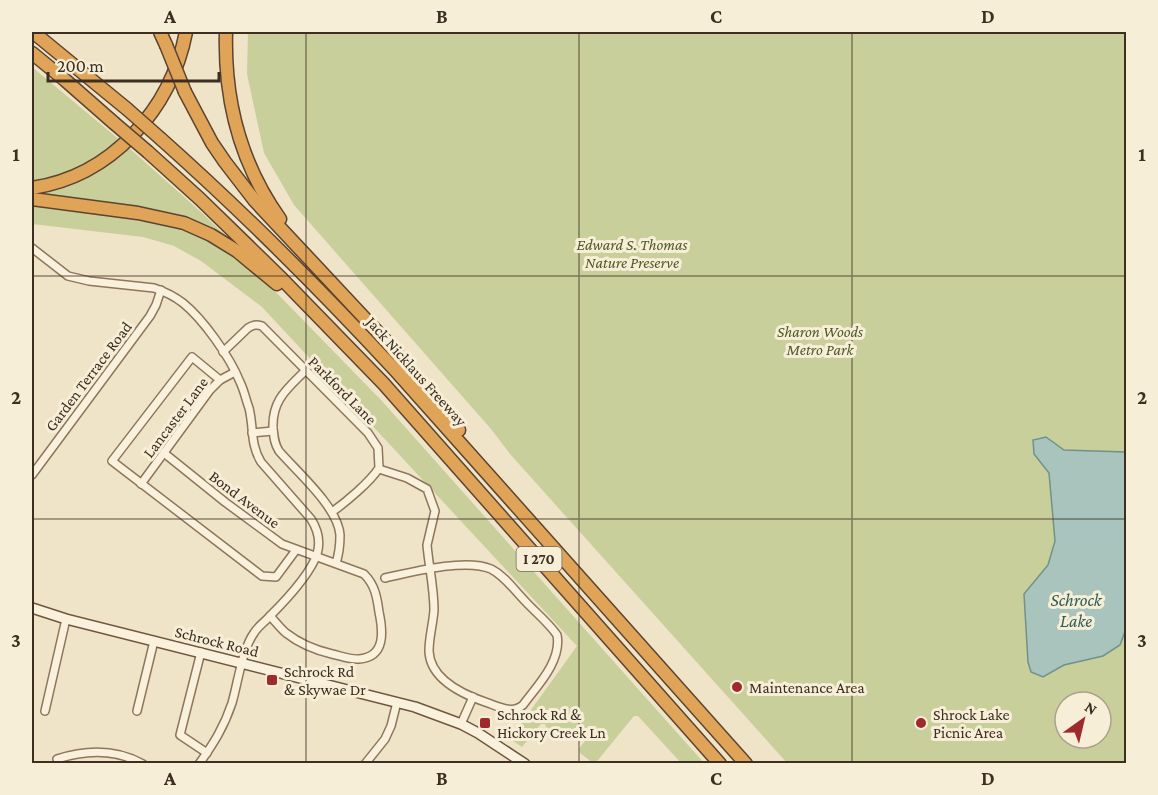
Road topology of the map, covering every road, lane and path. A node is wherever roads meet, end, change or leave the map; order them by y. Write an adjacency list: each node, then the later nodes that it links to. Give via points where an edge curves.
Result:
1 (33, 32): 22 (highway, Jack Nicklaus Freeway / I 270, bridge, via 127,109 249,220 356,328)
2 (160, 32): 9 (highway, bridge, via 185,92 225,162 255,201)
3 (186, 32): 6 (highway, via 166,90 124,144 92,166)
4 (226, 32): 9 (highway, via 229,99 239,140 272,208)
5 (32, 53): 12 (highway, Jack Nicklaus Freeway / I 270, bridge, via 200,199)
6 (32, 188)
7 (32, 199): 12 (highway, via 163,218 211,235 265,274)
8 (32, 248): 10 (street, via 68,276)
9 (317, 267): 22 (highway, via 387,341)
10 (161, 290): 11 (street, via 200,320); 20 (street, Garden Terrace Road, via 150,316)
11 (223, 352): 13 (street, Parkford Lane, via 252,325 262,326); 14 (street)
12 (368, 368): 46 (highway, Jack Nicklaus Freeway / I 270)
13 (305, 371): 16 (street, via 274,407); 19 (street, Parkford Lane, via 368,433 378,448)
14 (235, 372): 15 (street, Lancaster Lane); 17 (street, via 250,411)
15 (220, 380): 18 (street, Lancaster Lane); 21 (street, via 192,357 112,461)
16 (273, 431): 17 (street); 23 (street, via 279,451)
17 (252, 433): 25 (street, via 261,462 315,524 319,543)
18 (164, 453): 21 (street, Lancaster Lane); 24 (street, Bond Avenue, via 270,536)
19 (379, 469): 23 (street); 27 (street, via 427,489 435,510 428,545)
20 (32, 475)
21 (141, 484): 24 (street, via 262,576 276,577)
22 (514, 503): 47 (highway, Jack Nicklaus Freeway / I 270)
23 (332, 512): 26 (street, via 340,533)
24 (296, 550): 25 (street, Bond Avenue)
25 (316, 556): 26 (street); 30 (street, via 287,599)
26 (336, 564): 30 (street, via 364,574 375,590 382,636 371,656 359,660 311,648 286,633)
27 (431, 569): 28 (street); 35 (street, via 431,664 456,689); 35 (street, via 472,565 490,569 506,580 558,640 551,666 519,708 504,709)
28 (385, 578)
29 (32, 609): 31 (main road, Schrock Road)
30 (270, 616): 34 (street, via 253,633)
31 (66, 619): 32 (main road, Schrock Road); 37 (street)
32 (154, 641): 33 (main road, Schrock Road); 38 (street)
33 (201, 652): 34 (main road, Schrock Road); 40 (street, via 180,735)
34 (242, 663): 36 (main road, Schrock Road); 40 (street, via 223,728)
35 (473, 697): 39 (street)
36 (397, 702): 39 (main road, Schrock Road); 44 (street, via 385,739)
37 (45, 711)
38 (137, 711)
39 (461, 724): 45 (main road, Schrock Road)
40 (207, 753): 43 (street)
41 (57, 759): 42 (street, via 86,752 109,753)
42 (143, 764)
43 (199, 764)
44 (365, 764)
45 (525, 764)
46 (720, 764)
47 (746, 764)

